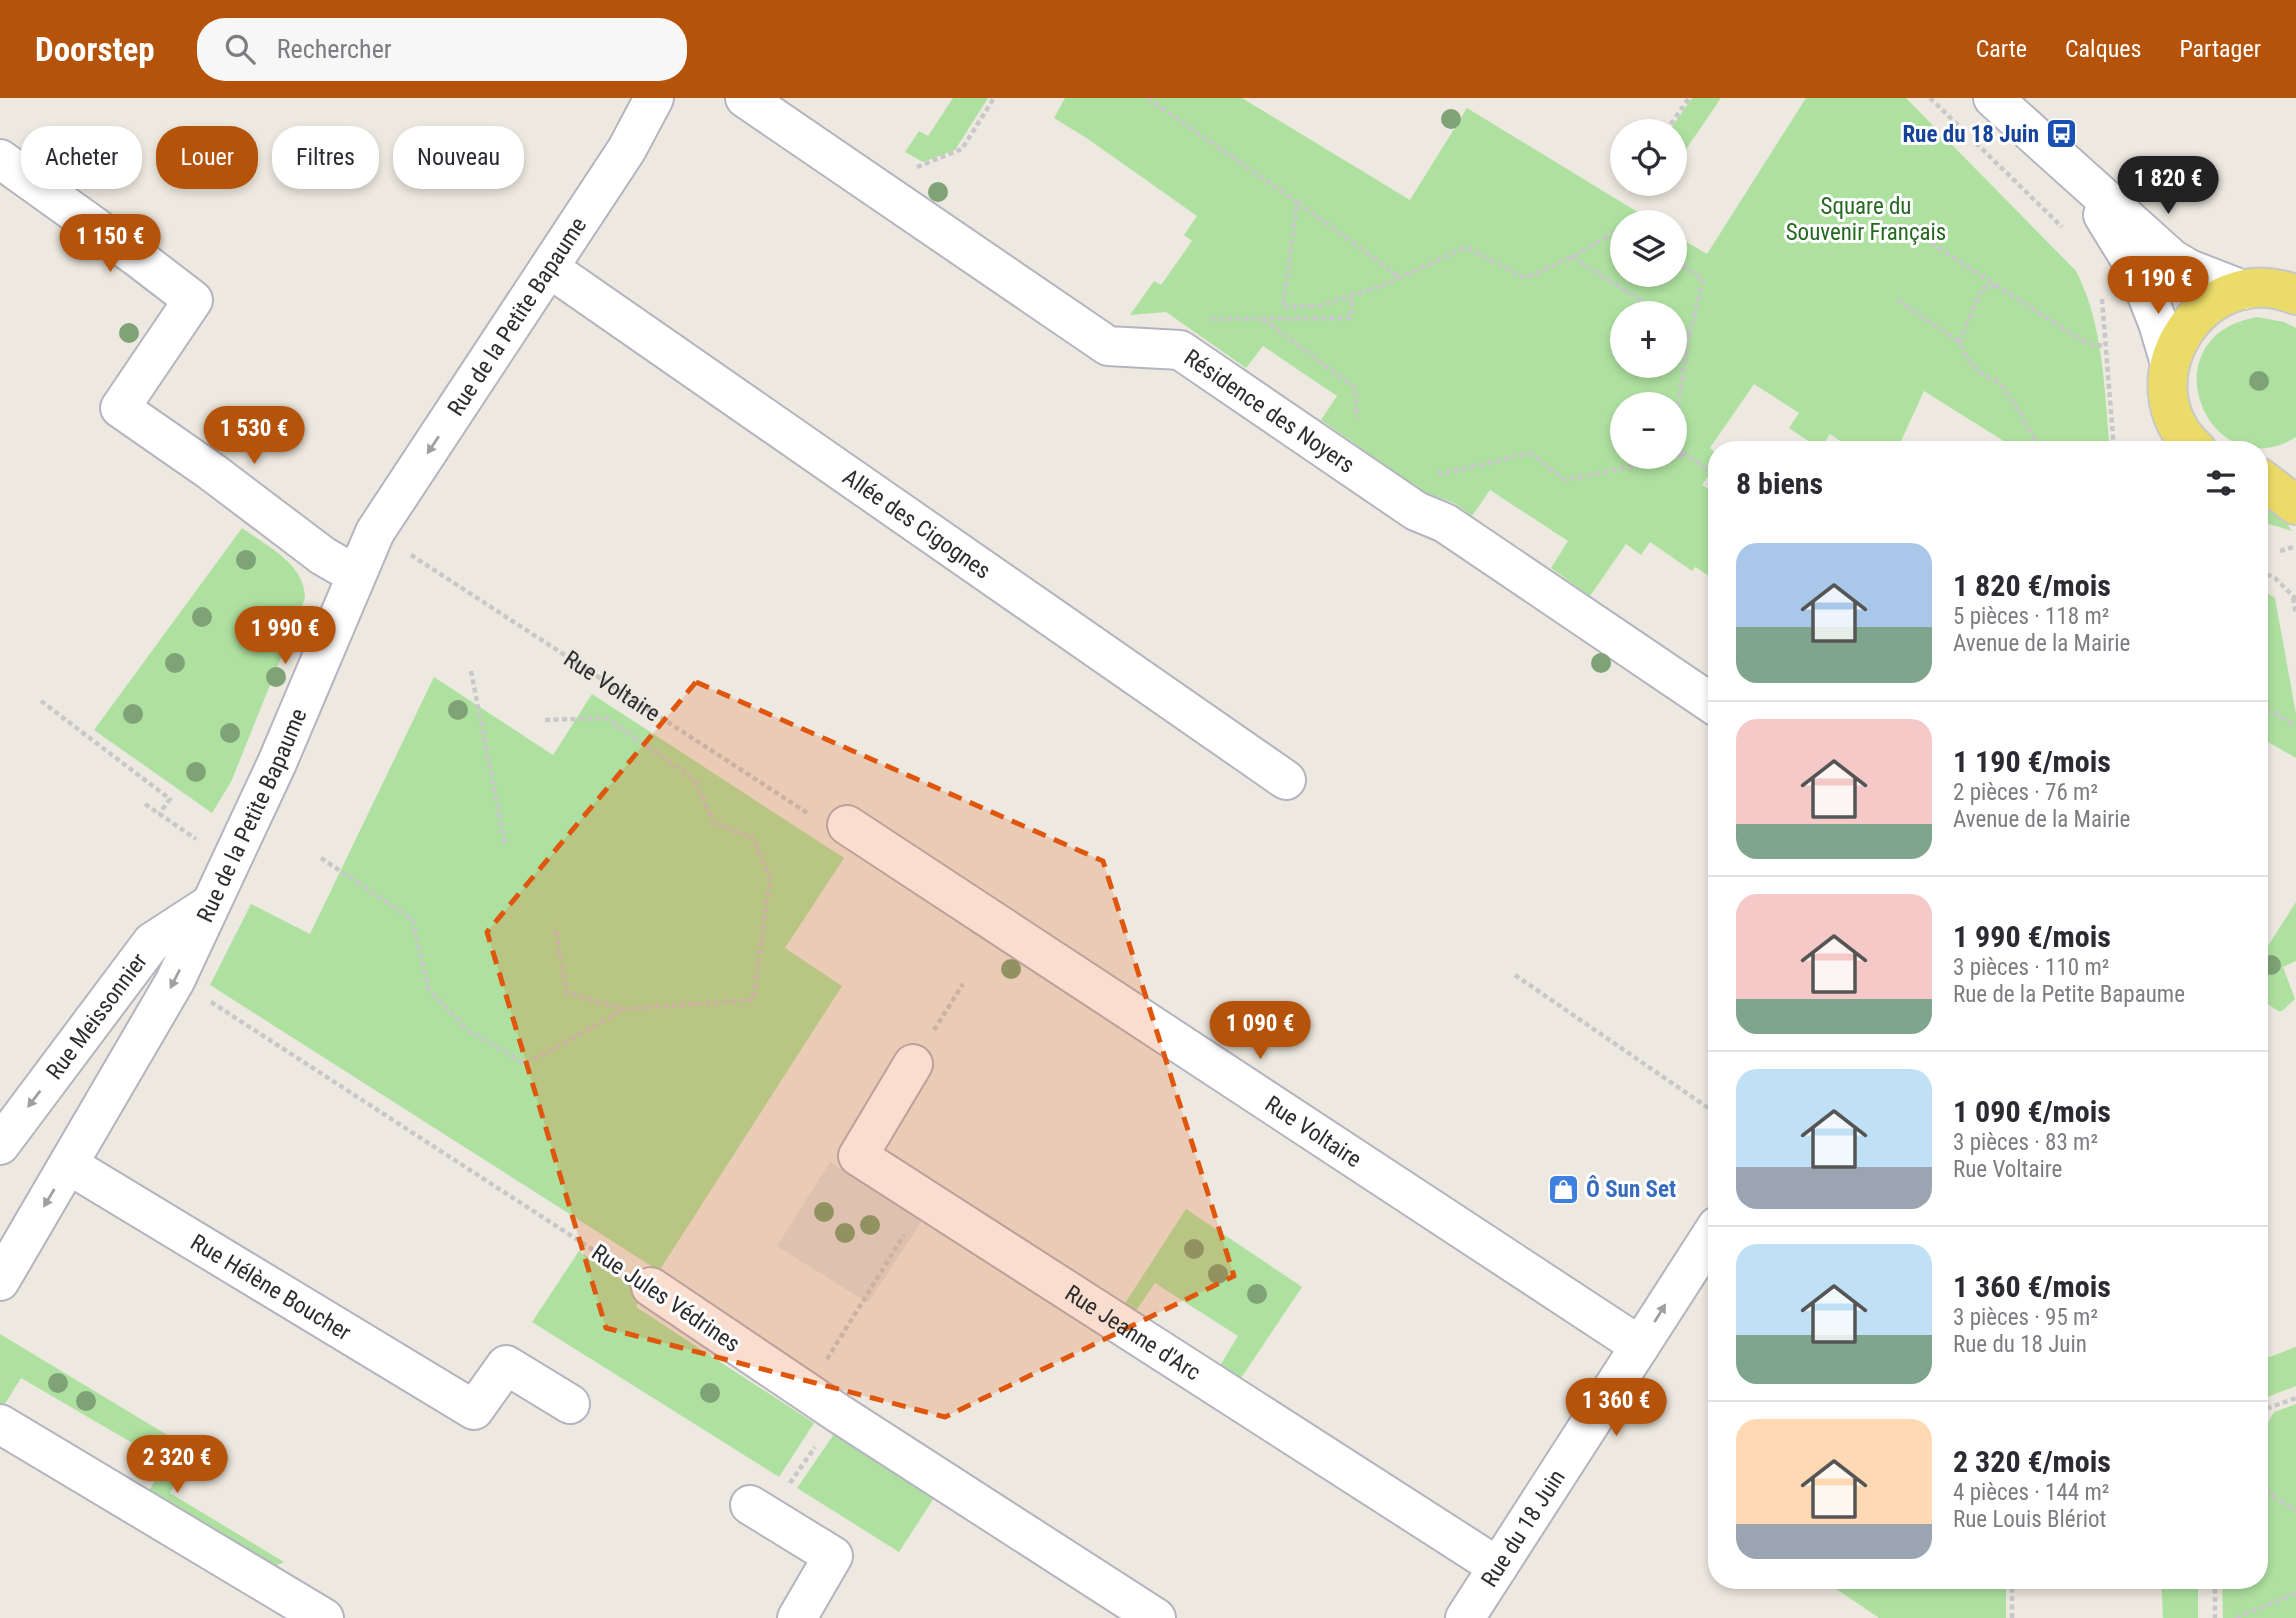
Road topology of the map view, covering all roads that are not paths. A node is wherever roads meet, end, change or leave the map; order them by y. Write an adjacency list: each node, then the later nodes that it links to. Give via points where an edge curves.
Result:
1 (654, 98): 7 (street, Rue de la Petite Bapaume, via 627,149)
2 (745, 98): 16 (street, Résidence des Noyers, via 1108,346 1180,349 1416,511 1445,523)
3 (1993, 98): 5 (street)
4 (0, 159): 15 (street, via 193,300 120,408 323,556)
5 (2075, 173): 8 (street, via 2189,269); 9 (street, via 2138,271)
6 (2296, 265): 8 (main road)
7 (549, 268): 15 (street, Rue de la Petite Bapaume, one-way to 15, via 375,532); 17 (street, Allée des Cigognes)
8 (2269, 291): 9 (main road, via 2223,297 2203,308 2177,342)
9 (2170, 363): 10 (main road, via 2169,399)
10 (2190, 441)
11 (2296, 469): 12 (main road)
12 (2268, 475)
13 (2268, 483): 14 (main road)
14 (2296, 505)
15 (356, 575): 19 (street, Rue de la Petite Bapaume, via 277,763)
16 (1708, 701)
17 (1286, 780)
18 (847, 825): 26 (street, Rue Voltaire)
19 (209, 905): 21 (street, Rue Meissonnier, one-way to 21, via 152,942); 22 (street, Rue de la Petite Bapaume, one-way to 22, via 175,981)
20 (914, 1064): 30 (street, Rue Jeanne d'Arc, via 858,1156)
21 (0, 1145)
22 (69, 1165): 24 (street, Rue de la Petite Bapaume, one-way to 24); 27 (street, Rue Hélène Boucher, via 474,1410 506,1365)
23 (1708, 1240): 26 (street, Rue du 18 Juin, one-way to 23)
24 (0, 1281)
25 (651, 1287): 33 (street, Rue Jules Védrines)
26 (1640, 1346): 30 (street, Rue du 18 Juin)
27 (570, 1404)
28 (0, 1424): 31 (street)
29 (760, 1510): 32 (street, via 833,1556)
30 (1498, 1567): 34 (street, Rue du 18 Juin)
31 (324, 1618)
32 (797, 1618)
33 (1156, 1618)
34 (1465, 1618)

